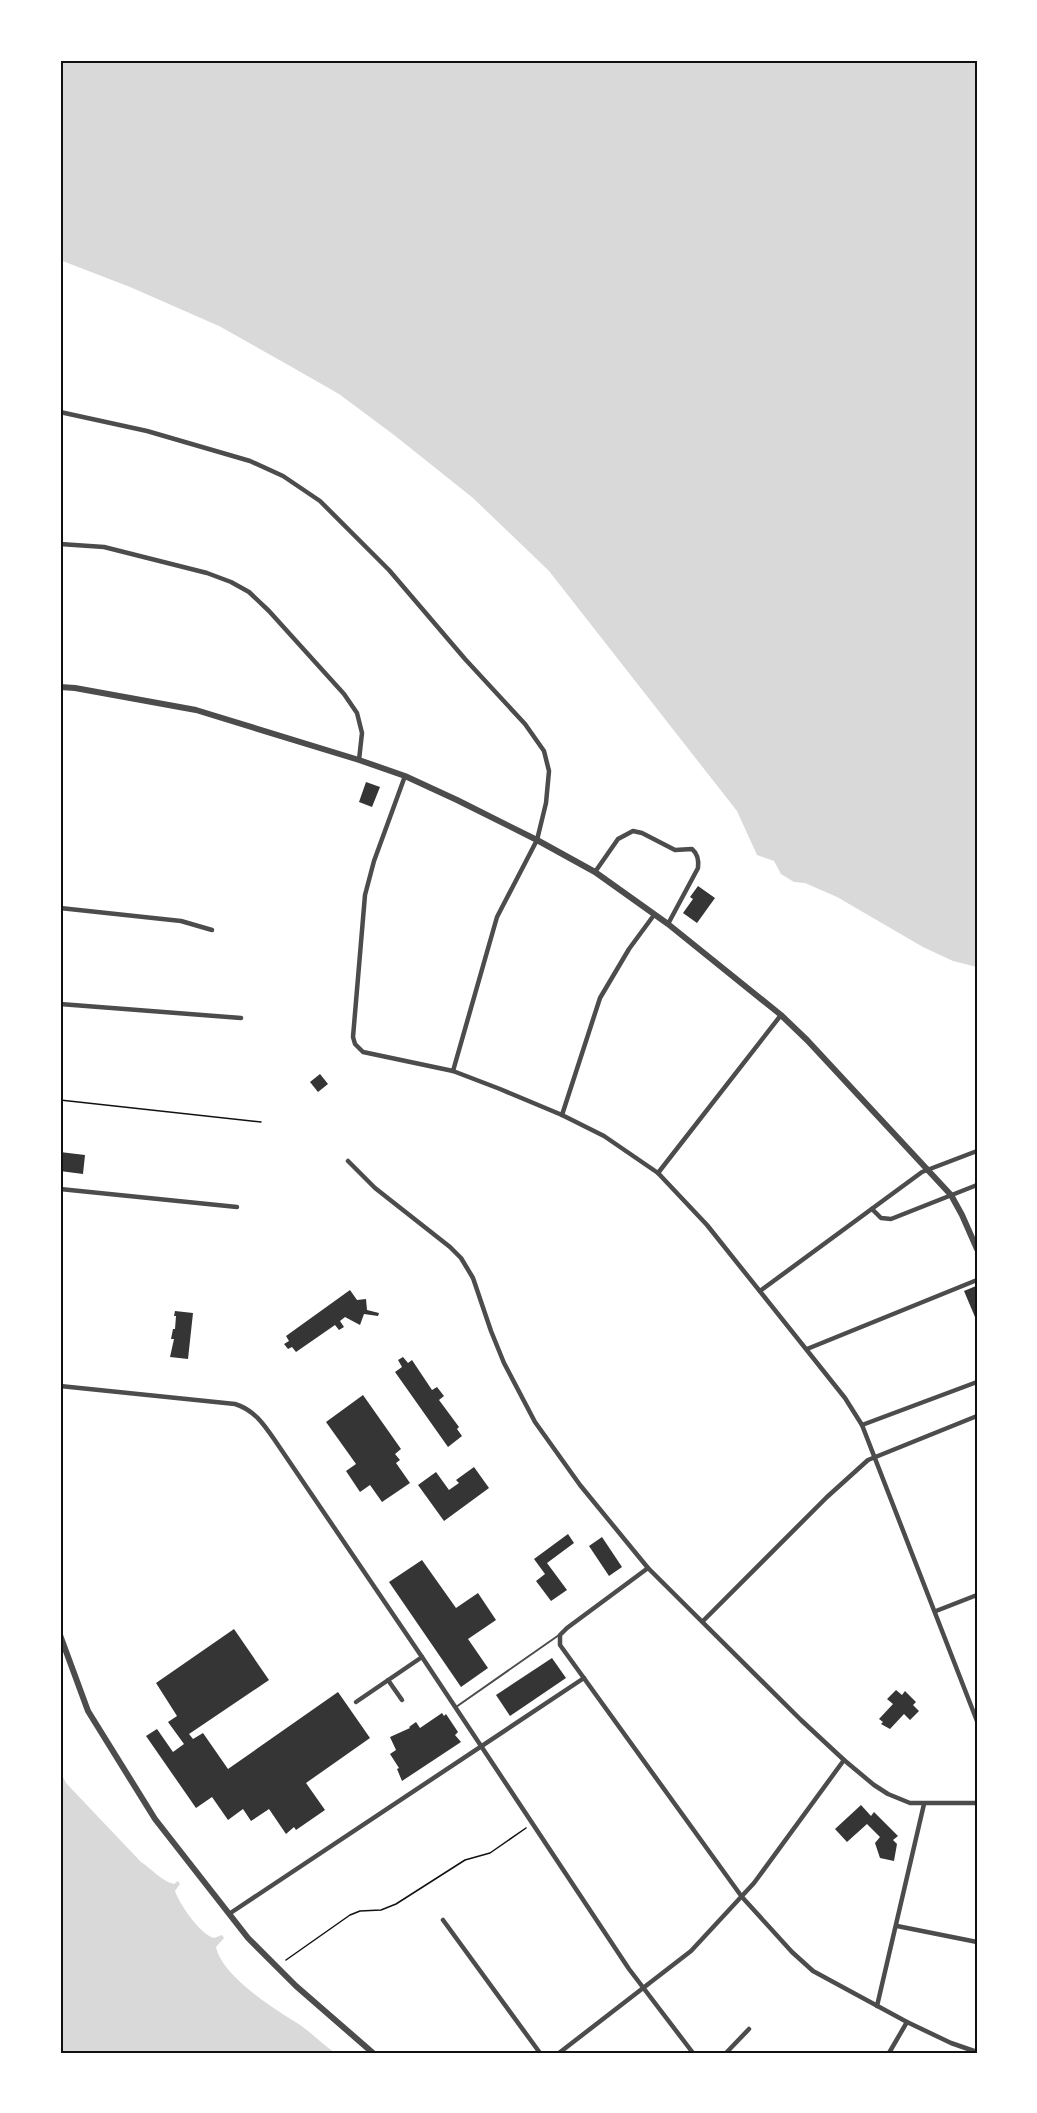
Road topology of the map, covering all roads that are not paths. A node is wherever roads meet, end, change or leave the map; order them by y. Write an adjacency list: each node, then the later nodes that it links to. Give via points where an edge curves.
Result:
1 (60, 412): 6 (street, via 250,461 283,476 320,501 389,570 525,724 544,751 549,771)
2 (60, 544): 4 (street, via 104,547 207,573 249,592 357,713 362,733)
3 (60, 687): 4 (street, via 196,710)
4 (359, 760): 5 (street)
5 (405, 776): 6 (street); 15 (street, via 365,894 353,1037 363,1052)
6 (537, 840): 7 (street); 15 (street, via 497,917)
7 (595, 872): 9 (street); 10 (street, via 618,839 633,831 675,850 692,849 699,860 698,868)
8 (60, 908): 11 (street, via 181,921)
9 (654, 915): 10 (street); 16 (street, via 600,998)
10 (668, 924): 13 (street)
11 (212, 930)
12 (60, 1004): 14 (street)
13 (781, 1015): 19 (street); 20 (street)
14 (241, 1018)
15 (453, 1071): 16 (street)
16 (562, 1115): 20 (street, via 604,1136)
17 (977, 1151): 19 (street)
18 (348, 1161): 35 (street, via 461,1258 473,1278 504,1363 535,1422)
19 (928, 1169): 23 (street); 25 (street)
20 (658, 1173): 28 (street, via 707,1225)
21 (977, 1185): 23 (street)
22 (60, 1189): 24 (street)
23 (951, 1195): 25 (street, via 891,1219 881,1218); 26 (street)
24 (237, 1207)
25 (872, 1209): 28 (street)
26 (977, 1249)
27 (977, 1280): 29 (street)
28 (760, 1291): 29 (street)
29 (807, 1349): 33 (street)
30 (977, 1382): 33 (street)
31 (60, 1386): 41 (street, via 246,1407 267,1428)
32 (977, 1416): 34 (street)
33 (862, 1425): 34 (street)
34 (874, 1455): 37 (street); 38 (street)
35 (648, 1568): 38 (street); 40 (street)
36 (977, 1595): 37 (street)
37 (936, 1611): 47 (street)
38 (703, 1622): 49 (street)
39 (60, 1635): 53 (street, via 88,1711 155,1819)
40 (560, 1635): 42 (street, via 560,1645); 46 (lane)
41 (422, 1657): 43 (street); 46 (street)
42 (584, 1678): 48 (street); 52 (street)
43 (388, 1680): 44 (street); 45 (street)
44 (402, 1700)
45 (357, 1702)
46 (456, 1707): 48 (street)
47 (977, 1721)
48 (482, 1747): 53 (street); 57 (street)
49 (844, 1760): 51 (street, via 888,1794); 52 (street)
50 (977, 1803): 51 (street)
51 (924, 1804): 55 (street)
52 (742, 1897): 57 (street, via 691,1951); 58 (street, via 813,1971)
53 (229, 1914): 62 (street, via 296,1986)
54 (443, 1920): 63 (street)
55 (897, 1926): 56 (street); 58 (street)
56 (977, 1942)
57 (643, 1988): 64 (street); 65 (street)
58 (877, 2006): 59 (street)
59 (907, 2022): 61 (street); 67 (street)
60 (749, 2029): 66 (street)
61 (977, 2052)
62 (374, 2053)
63 (540, 2053)
64 (559, 2053)
65 (693, 2053)
66 (726, 2053)
67 (889, 2053)

